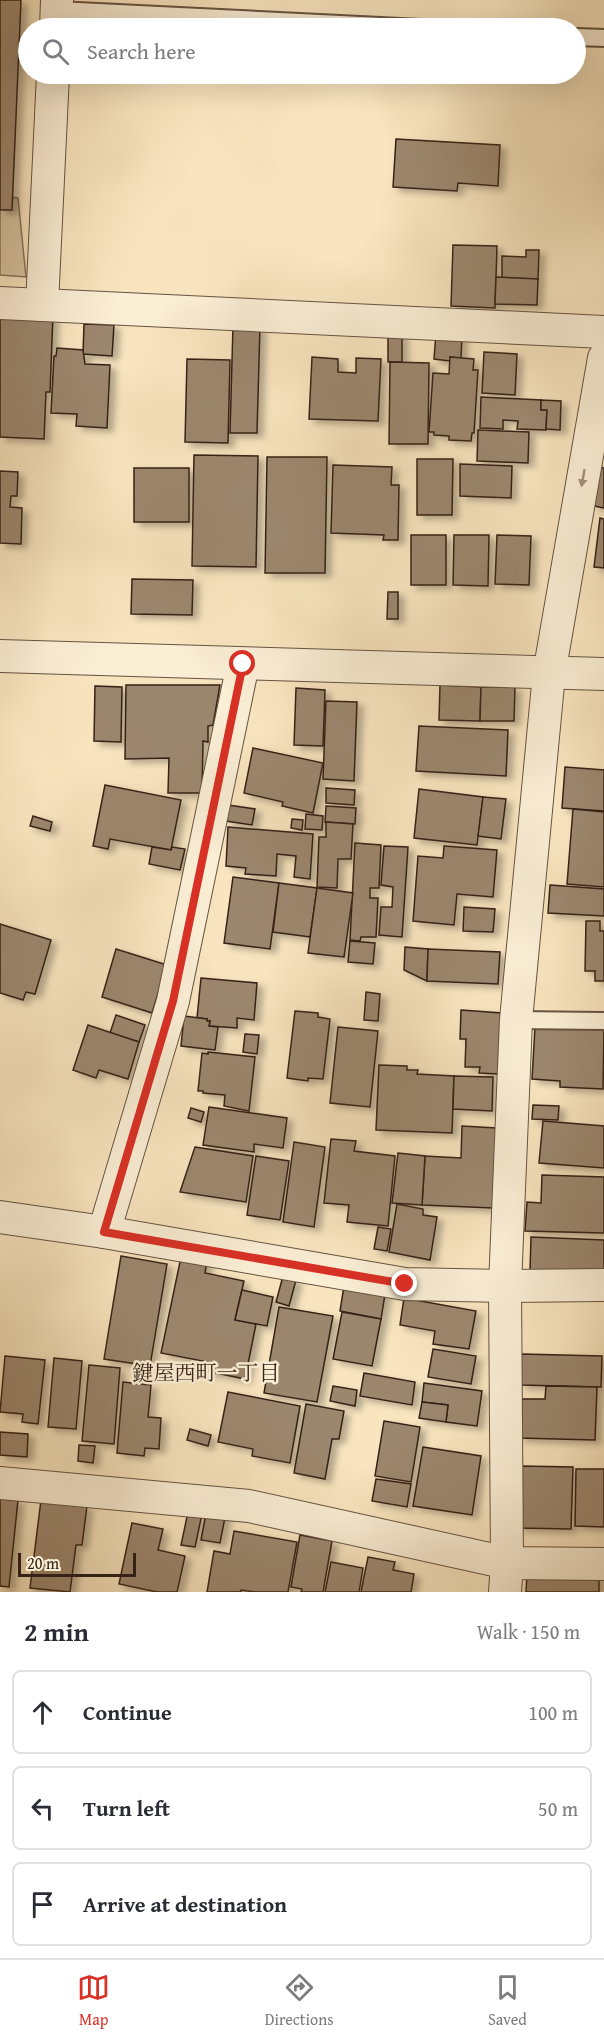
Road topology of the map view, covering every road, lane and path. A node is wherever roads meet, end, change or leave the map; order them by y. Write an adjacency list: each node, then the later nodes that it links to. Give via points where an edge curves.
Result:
1 (56, 13): 2 (lane)
2 (178, 18)
3 (586, 37): 4 (lane)
4 (604, 38)
5 (53, 84): 7 (street)
6 (0, 303): 7 (street)
7 (42, 305): 8 (street)
8 (604, 332)
9 (604, 358): 12 (street, one-way to 12)
10 (0, 656): 11 (street)
11 (243, 664): 12 (street); 17 (street, via 173,1001)
12 (549, 674): 13 (street); 14 (street)
13 (604, 674)
14 (516, 1020): 15 (lane); 19 (street)
15 (604, 1021)
16 (0, 1217): 17 (street)
17 (104, 1232): 19 (street, via 405,1284)
18 (604, 1285): 19 (street)
19 (505, 1286): 22 (street)
20 (0, 1483): 22 (street, via 249,1506)
21 (604, 1564): 22 (street)
22 (506, 1577)

